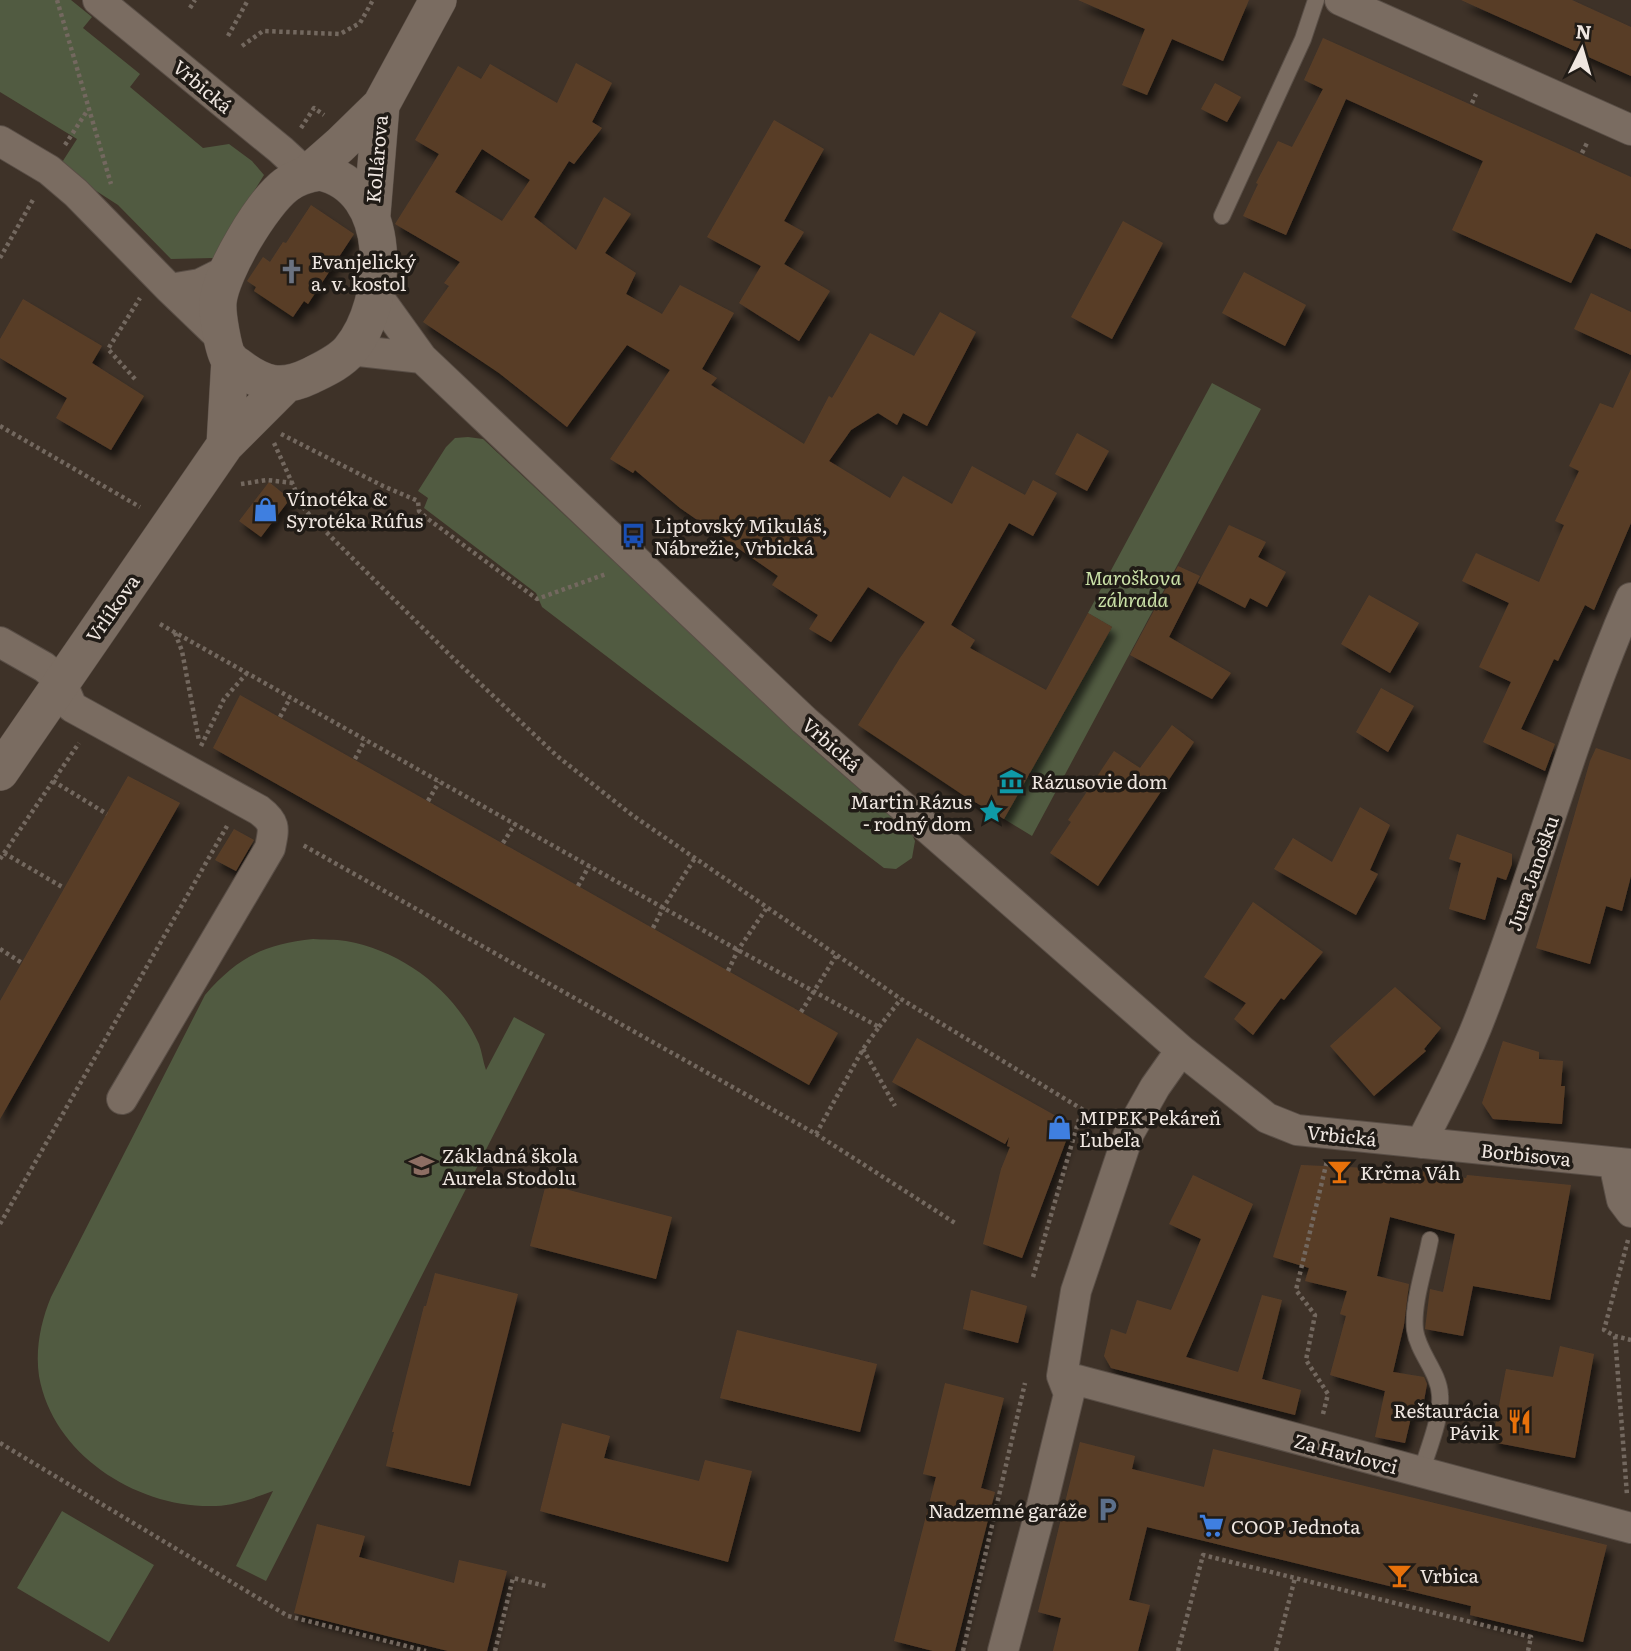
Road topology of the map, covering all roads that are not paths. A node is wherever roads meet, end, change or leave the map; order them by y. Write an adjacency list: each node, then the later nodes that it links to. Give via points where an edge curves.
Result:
1 (98, 0): 8 (street, Vrbická)
2 (438, 0): 5 (street, Kollárova)
3 (1316, 0): 10 (lane)
4 (1340, 0): 6 (street)
5 (381, 104): 8 (street, Kollárova); 9 (street, Kollárova)
6 (1631, 130)
7 (0, 141): 12 (street, via 49,170 76,193)
8 (307, 174): 9 (street, via 333,174); 11 (street, via 269,201)
9 (372, 214): 13 (street)
10 (1222, 216)
11 (228, 270): 12 (street, via 200,284); 14 (street, via 218,303)
12 (158, 289): 14 (street)
13 (376, 294): 15 (street); 16 (street, Vrbická)
14 (226, 350): 17 (street, via 253,378); 18 (street)
15 (350, 350): 16 (street); 17 (street, via 321,370)
16 (422, 358): 23 (street, Vrbická, via 804,720)
17 (284, 386): 18 (street, Vrlíkova)
18 (225, 445): 21 (street, Vrlíkova)
19 (1631, 598): 25 (street, Jura Janošku, via 1593,692 1481,1016)
20 (0, 642): 21 (street)
21 (61, 681): 22 (street, Vrlíkova); 24 (street, via 72,707 259,810 270,818 273,829 270,848)
22 (0, 772)
23 (1181, 1051): 25 (street, Vrbická, via 1267,1118 1297,1130); 29 (street, via 1129,1133 1076,1291)
24 (122, 1099)
25 (1421, 1143): 26 (street, Borbisova)
26 (1622, 1164): 27 (street, via 1622,1200)
27 (1631, 1212)
28 (1430, 1240): 30 (lane, via 1415,1331 1441,1395)
29 (1062, 1376): 30 (street, Za Havlovci); 32 (street, via 1069,1394)
30 (1421, 1473): 31 (street, Za Havlovci)
31 (1630, 1527)
32 (1003, 1651)

